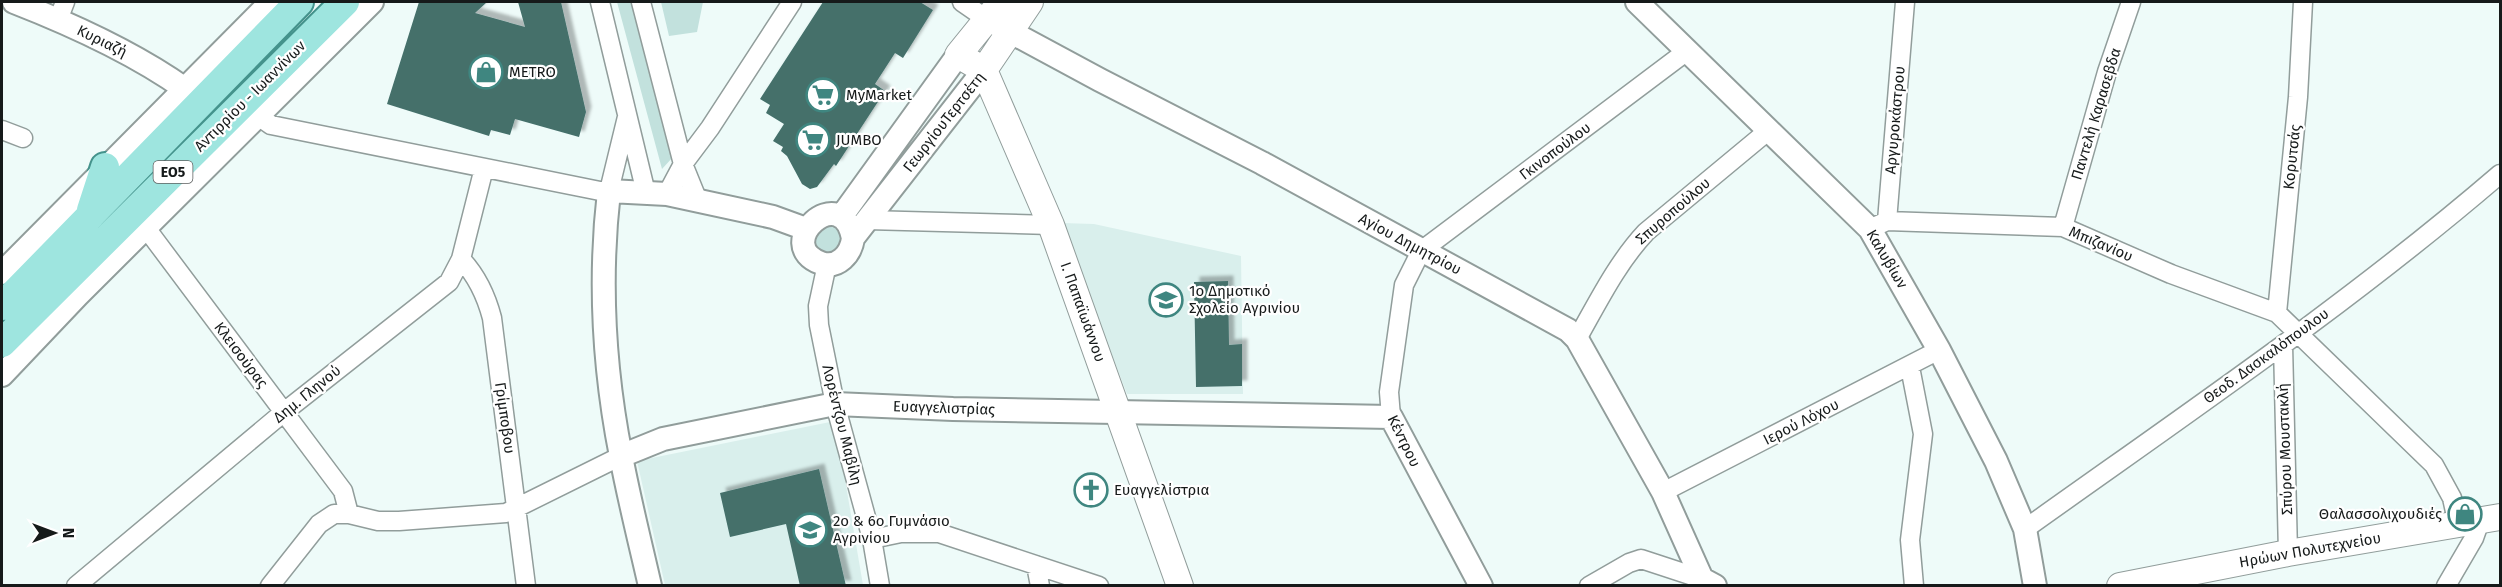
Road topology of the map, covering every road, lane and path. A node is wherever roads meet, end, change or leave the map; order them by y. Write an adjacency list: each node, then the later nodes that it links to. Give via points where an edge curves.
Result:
1 (14, 2): 15 (street, Κυριαζή)
2 (271, 2): 20 (street)
3 (299, 2): 39 (main road, Αντιρρίου - Ιωαννίνων / ΕΟ5)
4 (345, 2): 39 (main road, Αντιρρίου - Ιωαννίνων / ΕΟ5, via 229,118)
5 (372, 2): 21 (street)
6 (600, 2): 22 (street)
7 (640, 2): 26 (street)
8 (792, 2): 26 (street)
9 (962, 2): 16 (street)
10 (1030, 2): 16 (main road, ΓεωργίουΤερτσέτη)
11 (1637, 2): 17 (street, Καλυβίων)
12 (1905, 2): 36 (street, Αργυροκάστρου)
13 (2131, 2): 37 (street, Παντελή Καρασεβδα)
14 (2303, 2): 48 (street, Κορυτσάς)
15 (62, 11): 20 (street, Κυριαζή)
16 (1000, 17): 18 (main road, ΓεωργίουΤερτσέτη); 19 (main road, ΓεωργίουΤερτσέτη); 42 (street, Αγίου Δημητρίου, via 1100,80)
17 (1688, 51): 24 (street, Καλυβίων); 42 (street, Γκινοπούλου)
18 (958, 55): 19 (main road); 33 (street, ΓεωργίουΤερτσέτη)
19 (984, 70): 34 (street, ΓεωργίουΤερτσέτη); 35 (main road, Ι. Παπαϊωάννου)
20 (185, 89): 27 (street)
21 (258, 116): 28 (street, via 272,125); 38 (street)
22 (627, 117): 30 (street); 31 (street)
23 (2, 130): 25 (street)
24 (1769, 130): 36 (street, Καλυβίων); 50 (street, Σπυροπούλου, via 1635,243)
25 (23, 138)
26 (683, 164): 31 (street); 32 (street)
27 (105, 166): 39 (main road); 45 (street)
28 (484, 168): 30 (street, via 580,189); 43 (street, Δημ. Γληνού)
29 (2500, 174): 49 (street, Θεοδ. Δασκαλόπουλου, via 2446,221)
30 (609, 191): 31 (street); 60 (street, via 605,294 612,399)
31 (657, 194): 32 (street)
32 (698, 201): 40 (street, via 772,217)
33 (841, 217): 40 (street, via 817,217); 41 (street)
34 (867, 220): 35 (street); 41 (street, ΓεωργίουΤερτσέτη)
35 (1051, 225): 58 (main road, Ι. Παπαϊωάννου)
36 (1878, 225): 37 (street, Μπιζανίου); 53 (street, Καλυβίων)
37 (2063, 227): 48 (street, Μπιζανίου, via 2171,274)
38 (146, 228): 46 (street); 57 (street, Κλεισούρας)
39 (95, 229): 46 (main road); 47 (main road, Αντιρρίου - Ιωαννίνων / ΕΟ5); 51 (main road, Αντιρρίου - Ιωαννίνων / ΕΟ5)
40 (806, 229): 44 (street, via 808,252)
41 (853, 238): 44 (street, via 843,259)
42 (1421, 251): 50 (street, Αγίου Δημητρίου, via 1556,322); 59 (street, Κέντρου, via 1404,285 1389,392)
43 (460, 259): 57 (street, Δημ. Γληνού, via 446,285); 62 (street, Γρίμποβου, via 480,285 492,318)
44 (827, 264): 56 (street, Λορέντζου Μαβίλη, via 818,306)
45 (2, 273)
46 (78, 295): 55 (street)
47 (2, 306)
48 (2277, 313): 49 (street, Μπιζανίου)
49 (2298, 334): 52 (street, Θεοδ. Δασκαλόπουλου); 64 (street, Μπιζανίου, via 2434,465 2452,498)
50 (1577, 339): 61 (street, Αγίου Δημητρίου)
51 (2, 344)
52 (2283, 345): 65 (street, Θεοδ. Δασκαλόπουλου); 67 (street, Σπύρου Μουστακλή)
53 (1939, 350): 54 (street, Ιερού Λόχου); 65 (street, Καλυβίων, via 1996,461)
54 (1910, 367): 61 (street, Ιερού Λόχου); 80 (street, via 1923,434 1910,540)
55 (2, 375)
56 (834, 404): 58 (street, Ευαγγελιστρίας); 60 (street, Ευαγγελιστρίας, via 663,439); 66 (street, Λορέντζου Μαβίλη)
57 (284, 412): 63 (street, Κλεισούρας, via 343,491); 70 (street, Δημ. Γληνού)
58 (1120, 412): 59 (street, Ευαγγελιστρίας); 77 (main road, Ι. Παπαϊωάννου)
59 (1391, 417): 78 (street, Κέντρου)
60 (621, 456): 62 (street, Ευαγγελιστρίας); 73 (street)
61 (1663, 492): 69 (street, Αγίου Δημητρίου)
62 (517, 509): 63 (street, Ευαγγελιστρίας, via 504,514 399,521); 72 (street, Γρίμποβου)
63 (349, 514): 71 (street, via 334,514 318,524)
64 (2480, 521): 67 (main road, Ηρώων Πολυτεχνείου); 83 (street)
65 (2025, 529): 81 (street, Καλυβίων)
66 (872, 539): 68 (street, via 901,533 939,533); 74 (street, Λορέντζου Μαβίλη)
67 (2288, 553): 82 (main road, Ηρώων Πολυτεχνείου)
68 (1036, 566): 75 (street); 76 (street)
69 (1709, 582): 79 (street, via 1641,559)
70 (76, 585)
71 (270, 585)
72 (526, 585)
73 (650, 585)
74 (880, 585)
75 (1040, 585)
76 (1099, 585)
77 (1180, 585)
78 (1481, 585)
79 (1589, 585)
80 (1914, 585)
81 (2035, 585)
82 (2120, 585)
83 (2446, 585)

